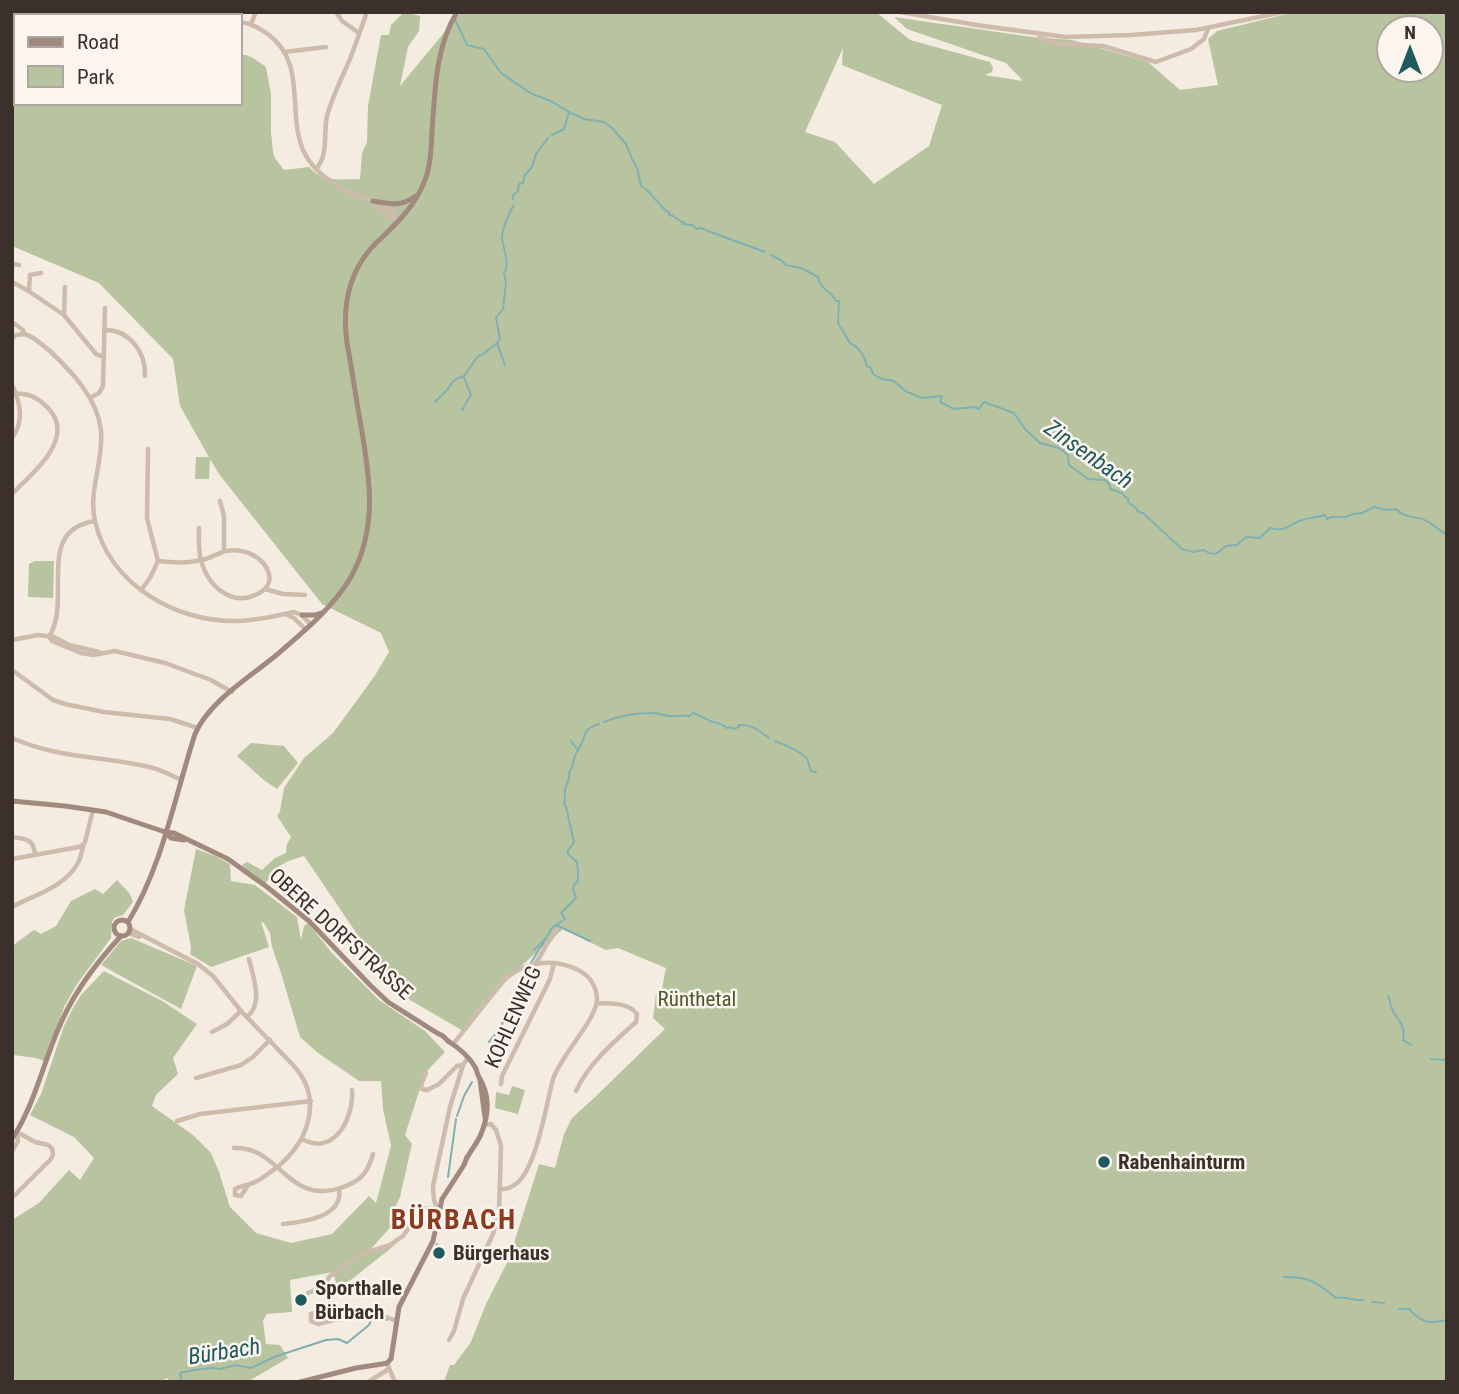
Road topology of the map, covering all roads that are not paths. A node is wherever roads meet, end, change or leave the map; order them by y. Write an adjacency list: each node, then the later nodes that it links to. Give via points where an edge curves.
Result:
1 (256, 12): 8 (street)
2 (337, 12): 10 (street)
3 (367, 12): 10 (street)
4 (457, 12): 15 (street, via 440,53 429,167)
5 (900, 12): 11 (street)
6 (1283, 12): 9 (street)
7 (242, 22): 8 (street)
8 (251, 24): 13 (street)
9 (1208, 29): 11 (street, via 1090,37); 11 (street, via 1191,49 1156,62 1103,46 1060,44)
10 (359, 33): 14 (street, via 329,107 324,155)
11 (1040, 34)
12 (326, 47): 13 (street)
13 (284, 52): 14 (street, via 294,79 298,134)
14 (316, 169): 16 (street)
15 (419, 194): 16 (street, via 399,204); 17 (street)
16 (370, 200): 17 (street, via 391,209)
17 (397, 223): 47 (street, via 361,262 345,308 371,507 354,569)
18 (19, 265): 19 (street)
19 (12, 267)
20 (41, 273): 23 (street, via 30,275)
21 (13, 284): 23 (street)
22 (65, 287): 25 (street)
23 (29, 291): 25 (street)
24 (105, 308): 27 (street)
25 (64, 316): 30 (street, via 96,354)
26 (12, 323): 28 (street); 29 (street)
27 (104, 330): 30 (street); 31 (street, via 124,334 136,345)
28 (24, 334): 29 (street); 34 (street, via 59,360)
29 (14, 337)
30 (104, 357): 34 (street, via 103,386)
31 (145, 376)
32 (12, 384): 33 (street)
33 (16, 394): 35 (street, via 21,419); 37 (street, via 37,397 48,407 55,416 57,438 46,459)
34 (90, 398): 39 (street, via 101,430 93,489)
35 (13, 437)
36 (148, 449): 42 (street, via 147,518)
37 (12, 494)
38 (220, 501): 41 (street)
39 (95, 521): 45 (street, via 121,573); 52 (street, via 75,526 60,548 57,614)
40 (199, 528): 43 (street)
41 (224, 551): 43 (street); 44 (street, via 245,552 259,559 269,574)
42 (158, 561): 43 (street); 45 (street)
43 (201, 561): 44 (street, via 220,592 250,596)
44 (265, 589): 46 (street)
45 (141, 590): 48 (street, via 173,608 205,618 237,621)
46 (305, 595)
47 (324, 612): 49 (street); 50 (street)
48 (283, 614): 49 (street); 51 (street)
49 (302, 615): 50 (street)
50 (311, 625): 51 (street)
51 (306, 630): 55 (street)
52 (49, 637): 53 (street); 55 (street, via 82,649 115,651 165,663)
53 (12, 640)
54 (12, 670): 56 (street, via 65,704 170,719)
55 (232, 692): 56 (street, via 206,714)
56 (198, 728): 58 (street)
57 (12, 738): 58 (street, via 60,754 147,766)
58 (181, 780): 61 (street)
59 (12, 801): 60 (street, OBERE DORFSTRASSE)
60 (93, 810): 61 (street, OBERE DORFSTRASSE); 63 (street)
61 (165, 832): 67 (street); 78 (street, OBERE DORFSTRASSE, via 236,864 309,921 379,994)
62 (12, 837): 64 (street, via 31,842)
63 (82, 845): 64 (street); 66 (street, via 79,861 69,873 53,887)
64 (35, 855): 65 (street)
65 (12, 859)
66 (12, 907)
67 (128, 926): 69 (street); 69 (street, via 119,920 115,923); 74 (street, via 207,970)
68 (557, 930): 71 (street)
69 (118, 935): 89 (street, via 67,1010)
70 (249, 959): 75 (street, via 256,1002)
71 (536, 963): 72 (street); 78 (street, via 502,981)
72 (554, 963): 73 (street, via 587,976); 83 (street, KOHLENWEG)
73 (597, 1003): 85 (street, via 624,1005 632,1008 637,1018 595,1061); 98 (street, via 554,1076 539,1141 526,1170 513,1186)
74 (240, 1011): 75 (street); 76 (street)
75 (247, 1017): 77 (street)
76 (212, 1032)
77 (270, 1040): 82 (street, via 241,1065); 86 (street, via 301,1073)
78 (451, 1043): 79 (street, OBERE DORFSTRASSE)
79 (468, 1058): 80 (street, OBERE DORFSTRASSE); 88 (street, OBERE DORFSTRASSE, via 484,1082)
80 (463, 1065): 81 (street, via 427,1090 421,1085); 100 (street, OBERE DORFSTRASSE, via 433,1186)
81 (426, 1073)
82 (196, 1078)
83 (501, 1084)
84 (352, 1090): 91 (street, via 352,1108 339,1133 319,1143)
85 (576, 1091)
86 (310, 1101): 87 (street, via 200,1114); 91 (street)
87 (177, 1121)
88 (484, 1124): 98 (street, via 496,1130 501,1146); 100 (street, OBERE DORFSTRASSE)
89 (17, 1132): 90 (street); 93 (street); 99 (street, via 48,1145 53,1154)
90 (12, 1139)
91 (302, 1139): 95 (street)
92 (234, 1148): 95 (street, via 260,1153)
93 (12, 1151)
94 (373, 1154): 97 (street, via 366,1172)
95 (277, 1168): 96 (street); 97 (street, via 309,1189)
96 (248, 1185)
97 (339, 1189): 101 (street, via 337,1203 324,1214)
98 (501, 1189): 105 (street, via 493,1234)
99 (12, 1198)
100 (439, 1209): 102 (street, via 420,1212 390,1245 362,1254 330,1276 323,1287); 104 (street, OBERE DORFSTRASSE, via 429,1250 399,1307)
101 (283, 1224)
102 (308, 1293)
103 (324, 1311): 104 (street, via 311,1314 311,1321 318,1324 370,1311)
104 (397, 1321): 106 (street, OBERE DORFSTRASSE)
105 (449, 1340)
106 (388, 1366): 107 (street, via 356,1368); 108 (street); 109 (street)
107 (300, 1382)
108 (368, 1382)
109 (395, 1382)

